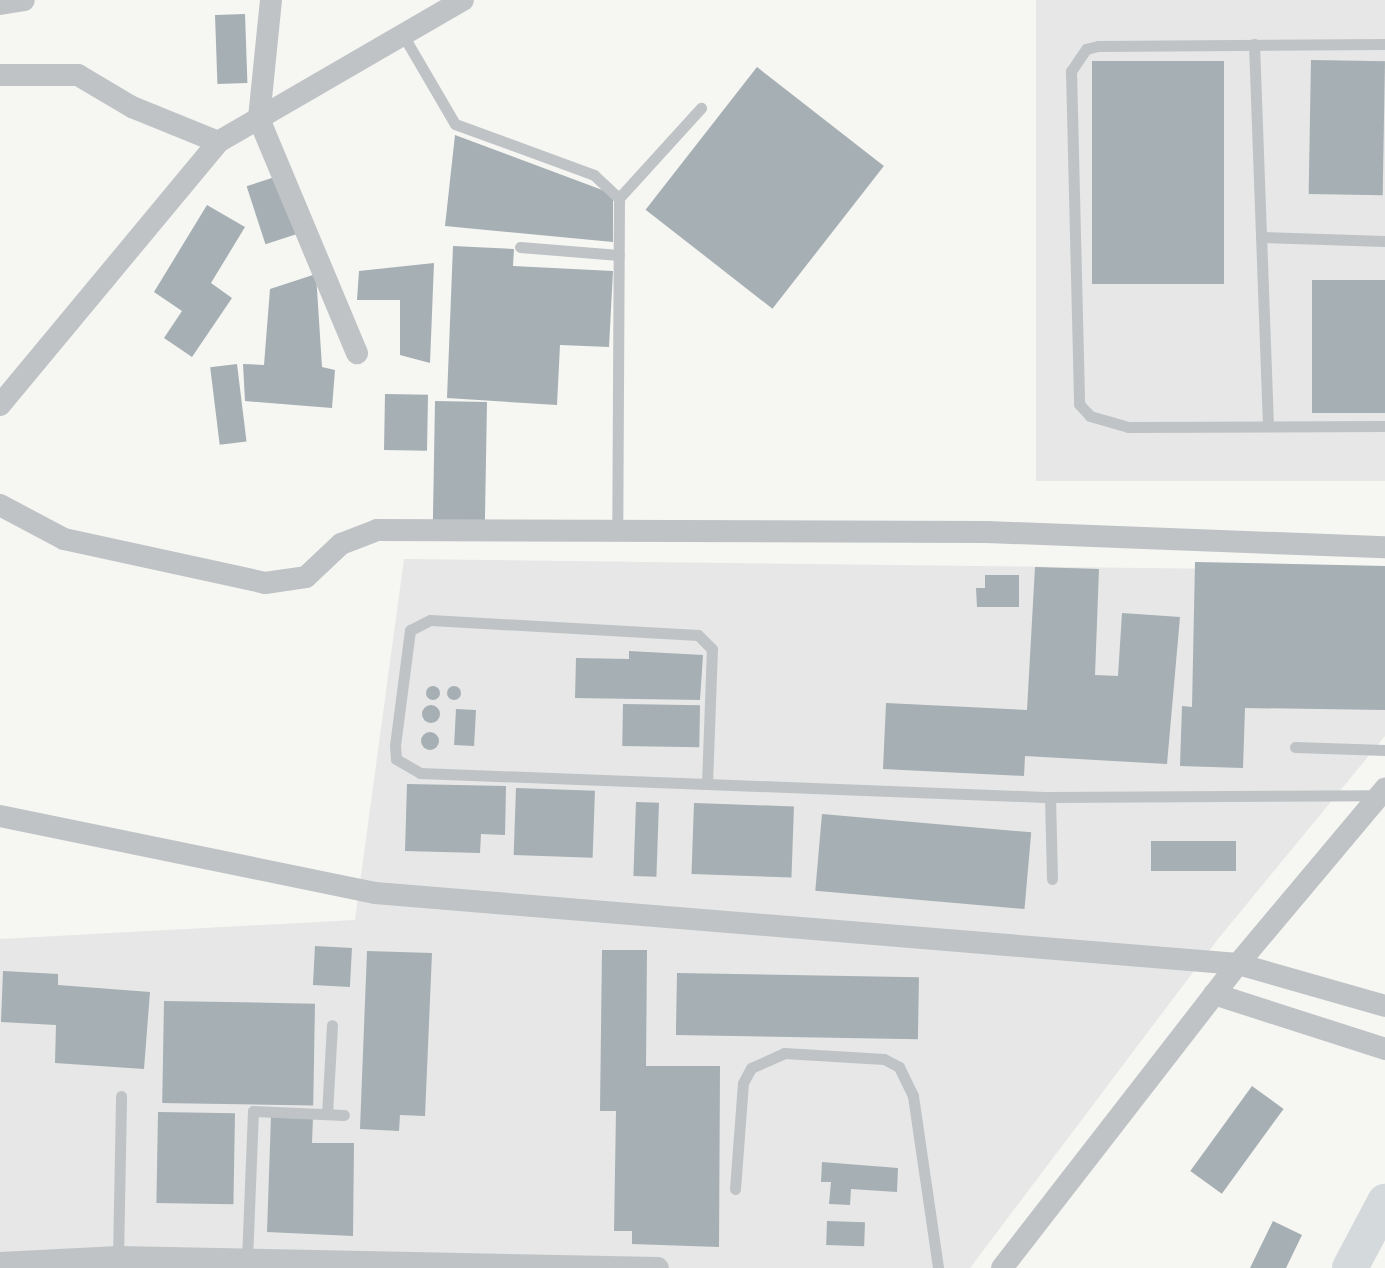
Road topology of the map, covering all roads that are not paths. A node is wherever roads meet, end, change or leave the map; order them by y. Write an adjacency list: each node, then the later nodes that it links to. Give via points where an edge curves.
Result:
1 (24, 0): 4 (street)
2 (271, 0): 10 (street)
3 (463, 0): 5 (street)
4 (0, 4)
5 (403, 35): 10 (street); 12 (lane, via 455,124 594,175 611,185)
6 (1254, 44): 7 (lane); 13 (lane); 19 (lane, via 1098,46 1076,59 1075,390 1090,416 1107,424)
7 (1385, 44)
8 (0, 75): 11 (street, via 78,75 132,107)
9 (701, 108): 12 (lane)
10 (259, 119): 11 (street); 17 (street)
11 (218, 142): 18 (street)
12 (619, 198): 16 (lane)
13 (1261, 237): 14 (lane); 19 (lane)
14 (1385, 241)
15 (520, 247): 16 (lane)
16 (619, 255): 22 (lane)
17 (357, 353)
18 (0, 405)
19 (1268, 424): 20 (lane)
20 (1385, 426)
21 (0, 505): 22 (street, via 64,539 265,583 306,577 341,544 377,530)
22 (617, 530): 23 (street, via 987,532)
23 (1385, 547)
24 (1295, 747): 25 (lane)
25 (1385, 750)
26 (707, 784): 26 (lane, via 712,649 706,639 682,632 430,620 410,630 395,745 406,769); 28 (lane)
27 (1382, 792): 28 (lane); 31 (street)
28 (1050, 797): 30 (lane)
29 (0, 816): 31 (street, via 375,893)
30 (1052, 879)
31 (1238, 964): 32 (street); 33 (street)
32 (1214, 994): 35 (street); 46 (street)
33 (1385, 1006)
34 (332, 1025): 37 (lane)
35 (1385, 1049)
36 (121, 1096): 41 (lane)
37 (327, 1114): 38 (lane); 42 (lane, via 253,1111)
38 (344, 1115)
39 (735, 1189): 45 (lane, via 743,1083 751,1068 784,1053 884,1059 899,1067 913,1096)
40 (1385, 1202): 47 (main road)
41 (118, 1257): 42 (street); 43 (street)
42 (247, 1260): 44 (street)
43 (0, 1263)
44 (658, 1268)
45 (938, 1268)
46 (1002, 1268)
47 (1350, 1268)

